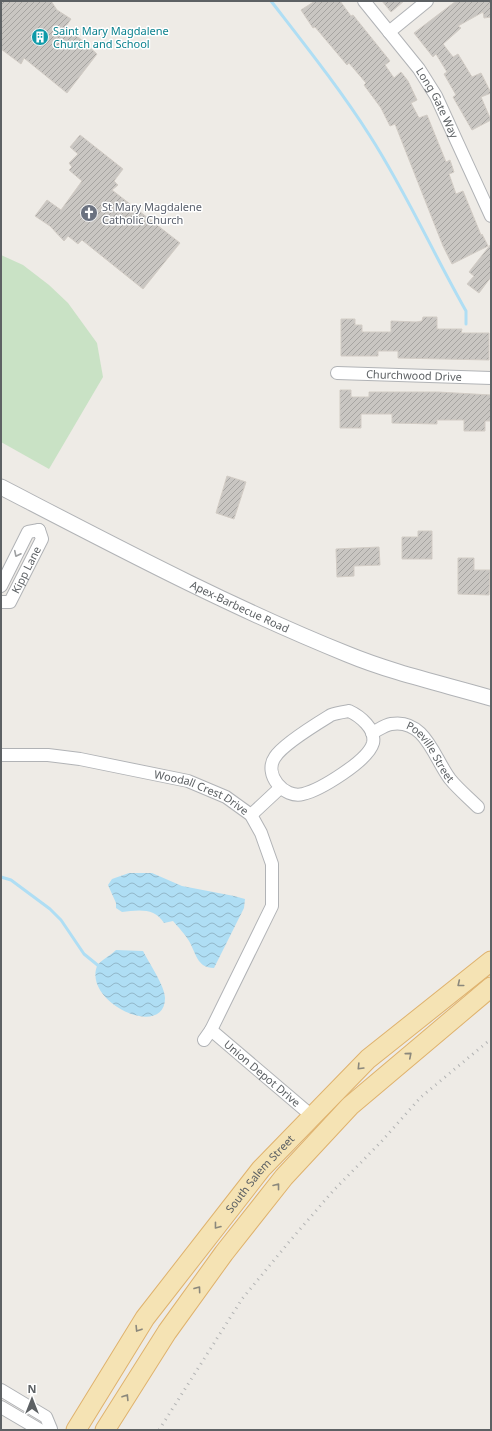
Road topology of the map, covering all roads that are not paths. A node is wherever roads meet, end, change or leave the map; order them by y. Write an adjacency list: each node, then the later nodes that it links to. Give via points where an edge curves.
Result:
1 (364, 1): 3 (street, Long Gate Way)
2 (427, 1): 3 (street)
3 (390, 32): 4 (street, Long Gate Way, via 436,96)
4 (491, 216)
5 (337, 373): 6 (street, Churchwood Drive)
6 (491, 378)
7 (1, 487): 8 (street, Apex-Barbecue Road)
8 (47, 510): 9 (street); 12 (street, Apex-Barbecue Road, via 178,578 341,651)
9 (39, 530): 10 (street, Kipp Lane, one-way to 10, via 28,532); 11 (street, Kipp Lane, via 42,539 10,602)
10 (1, 586)
11 (1, 602)
12 (491, 698)
13 (372, 734): 15 (street, via 373,742 368,753 330,781 302,794 290,794); 15 (street, via 365,721 356,714 349,711 332,715 283,747 274,758 272,769); 16 (street, Poeville Street, via 391,724 415,728 422,734 450,779)
14 (1, 755): 17 (street, Woodall Crest Drive, via 72,758 188,781 226,797)
15 (280, 788): 17 (street)
16 (478, 807)
17 (251, 815): 20 (street, Woodall Crest Drive, via 261,833 272,864 272,906)
18 (491, 961): 22 (main road, South Salem Street, one-way to 22, via 368,1059)
19 (491, 987): 27 (main road, South Salem Street, one-way to 19, via 167,1332 224,1253 284,1177 350,1106)
20 (211, 1030): 21 (street, Woodall Crest Drive); 22 (street, Union Depot Drive)
21 (204, 1040)
22 (312, 1116): 26 (main road, South Salem Street, one-way to 26, via 261,1169 145,1318)
23 (1, 1390): 25 (street, via 46,1417)
24 (1, 1407): 25 (street)
25 (46, 1430)
26 (76, 1430)
27 (105, 1430)

